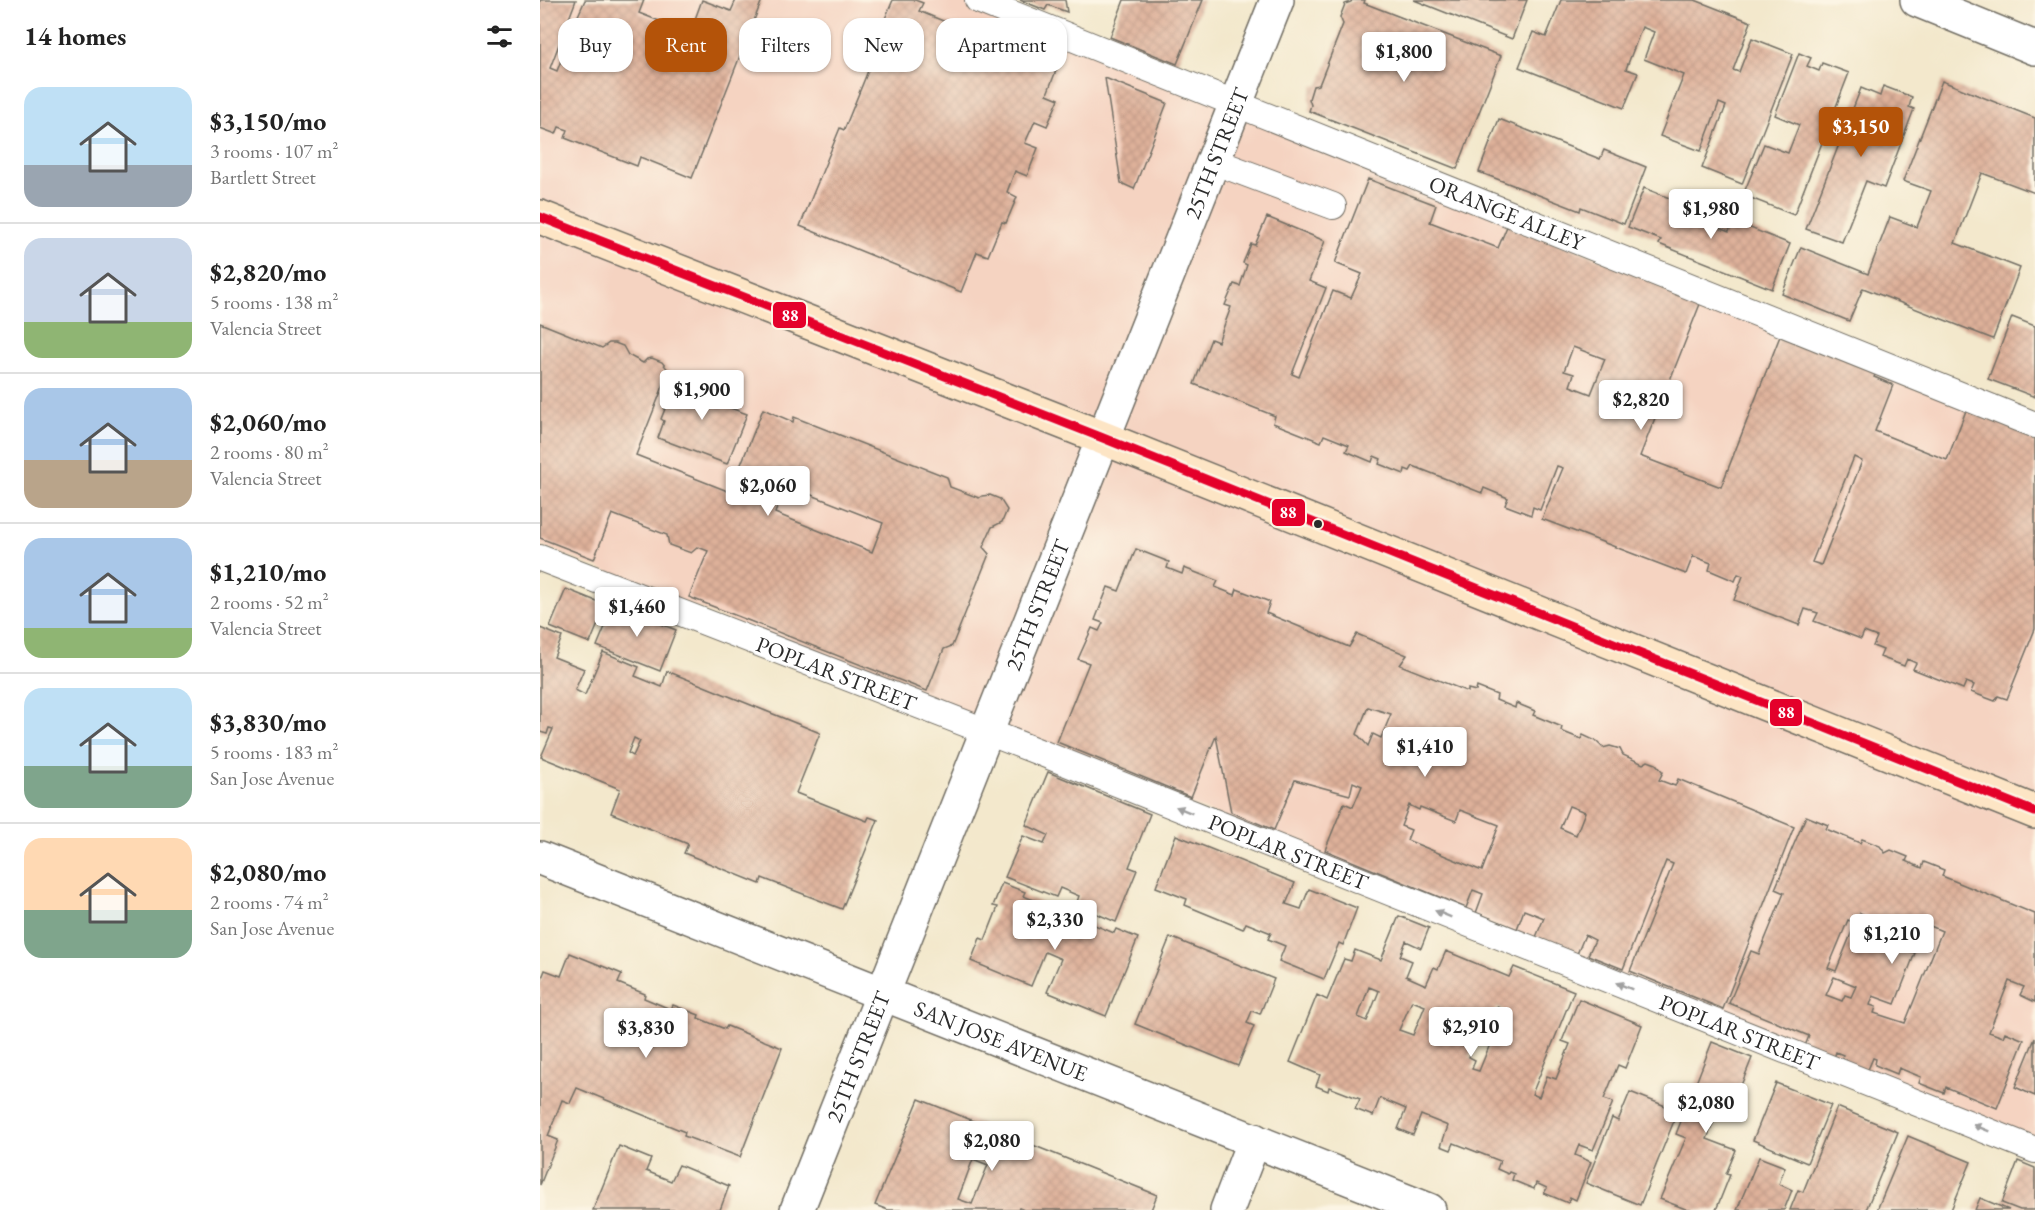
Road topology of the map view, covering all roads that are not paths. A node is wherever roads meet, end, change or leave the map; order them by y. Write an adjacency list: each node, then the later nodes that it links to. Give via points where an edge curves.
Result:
1 (978, 0): 5 (lane, ORANGE ALLEY)
2 (1277, 0): 5 (street, 25TH STREET)
3 (1917, 0): 4 (street)
4 (2035, 48)
5 (1235, 105): 6 (street, 25TH STREET); 9 (lane, ORANGE ALLEY)
6 (1213, 161): 7 (lane); 10 (street, 25TH STREET)
7 (1333, 206)
8 (540, 217): 10 (street)
9 (2035, 425)
10 (1103, 438): 12 (street, 25TH STREET); 13 (street)
11 (540, 558): 12 (lane, POPLAR STREET)
12 (987, 732): 15 (street, 25TH STREET); 17 (lane, POPLAR STREET, one-way to 12)
13 (2035, 812)
14 (540, 858): 15 (street, SAN JOSE AVENUE)
15 (882, 993): 16 (street, SAN JOSE AVENUE); 18 (street, 25TH STREET)
16 (1254, 1140): 19 (street); 20 (street, SAN JOSE AVENUE)
17 (2035, 1150)
18 (797, 1210)
19 (1227, 1210)
20 (1429, 1210)

